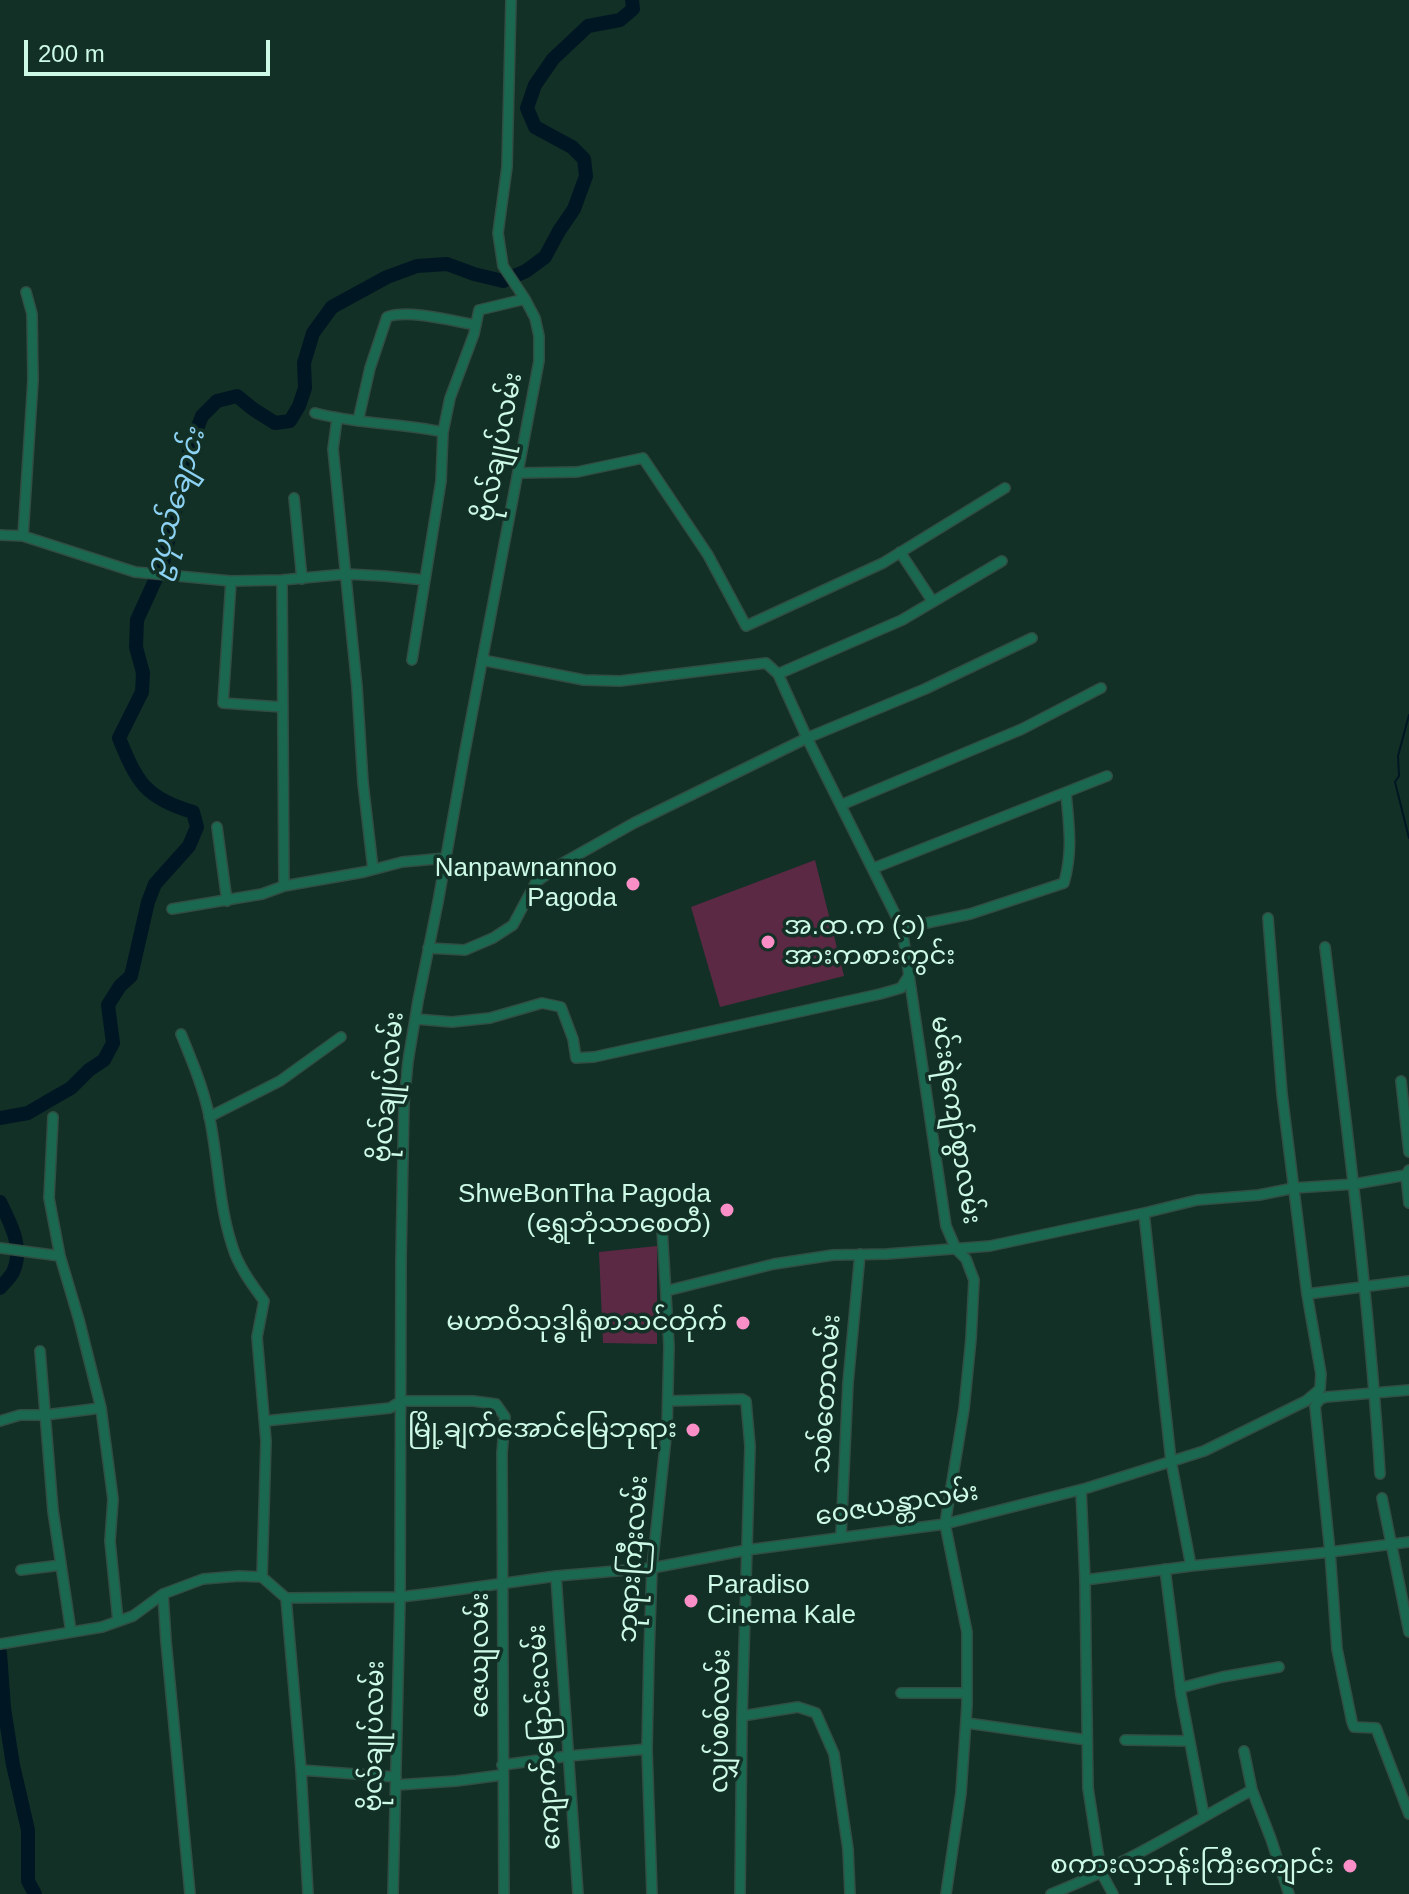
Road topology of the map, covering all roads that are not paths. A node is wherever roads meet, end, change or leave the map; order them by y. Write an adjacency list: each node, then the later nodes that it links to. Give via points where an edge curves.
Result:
1 (511, 0): 3 (street, ဗိုလ်ချုပ်လမ်း, via 507,167 498,233 503,266)
2 (26, 292): 13 (street, via 32,314 33,380)
3 (525, 299): 4 (street, via 479,310); 9 (street, ဗိုလ်ချုပ်လမ်း, via 540,343)
4 (476, 325): 7 (street, via 426,316 387,317); 8 (street)
5 (315, 413): 6 (street)
6 (337, 419): 7 (street); 16 (street, via 333,449)
7 (358, 421): 8 (street)
8 (443, 432): 19 (street)
9 (518, 473): 14 (street, via 577,472 643,458 708,555 746,626); 24 (street, ဗိုလ်ချုပ်လမ်း)
10 (1005, 488): 14 (street)
11 (294, 498): 17 (street)
12 (0, 535): 13 (street)
13 (23, 536): 20 (street, via 135,572)
14 (900, 552): 21 (street)
15 (1002, 561): 21 (street)
16 (346, 574): 17 (street); 19 (street); 35 (street)
17 (302, 579): 18 (street)
18 (282, 580): 20 (street); 27 (street)
19 (425, 580): 23 (street)
20 (231, 581): 27 (street, via 223,703)
21 (933, 602): 25 (street)
22 (1032, 638): 28 (street)
23 (412, 660)
24 (482, 660): 25 (street, via 584,680 620,681 766,663); 33 (street, ဗိုလ်ချုပ်လမ်း)
25 (778, 674): 28 (street, မင်းရဲကျော်စွာလမ်း)
26 (1101, 688): 31 (street, via 1022,729)
27 (282, 707): 36 (street)
28 (807, 738): 31 (street, မင်းရဲကျော်စွာလမ်း); 42 (street, via 563,863 536,882 513,925 493,938 465,950)
29 (1107, 776): 30 (street)
30 (1066, 793): 34 (street); 40 (street, via 1070,860 1064,883 970,914)
31 (841, 805): 34 (street, မင်းရဲကျော်စွာလမ်း)
32 (217, 827): 37 (street)
33 (446, 858): 35 (street); 42 (street, ဗိုလ်ချုပ်လမ်း)
34 (874, 868): 40 (street, မင်းရဲကျော်စွာလမ်း)
35 (373, 869): 36 (street)
36 (284, 886): 37 (street)
37 (227, 901): 38 (street)
38 (172, 909)
39 (1268, 918): 53 (street, ဝေဇယန္တာလမ်း)
40 (902, 928): 43 (street, မင်းရဲကျော်စွာလမ်း)
41 (1325, 947): 52 (street)
42 (428, 948): 44 (street, ဗိုလ်ချုပ်လမ်း)
43 (910, 974): 44 (street, via 901,988 880,994 594,1057 576,1058 561,1007 542,1003 452,1022); 58 (street, မင်းရဲကျော်စွာလမ်း, via 946,1226)
44 (416, 1019): 68 (street, ဗိုလ်ချုပ်လမ်း, via 404,1103)
45 (181, 1034): 49 (street)
46 (341, 1037): 49 (street, via 280,1081)
47 (1401, 1081): 50 (street)
48 (53, 1117): 60 (street, via 49,1198)
49 (209, 1117): 73 (street, via 219,1192 235,1254 264,1301 257,1337)
50 (1409, 1152)
51 (1408, 1172): 52 (street); 54 (street)
52 (1355, 1184): 53 (street); 62 (street)
53 (1294, 1188): 55 (street, via 1197,1200); 64 (street, ဝေဇယန္တာလမ်း)
54 (1409, 1203)
55 (1144, 1213): 58 (street); 74 (street)
56 (662, 1228): 63 (street, ဘုရားကြီးလမ်း)
57 (4, 1248): 60 (street)
58 (956, 1249): 59 (street); 78 (street, မင်းရဲကျော်စွာလမ်း, via 974,1280 964,1409)
59 (860, 1254): 63 (street, via 774,1264); 79 (street, သစ်တောလမ်း)
60 (60, 1256): 70 (street)
61 (1409, 1281): 62 (street)
62 (1364, 1286): 64 (street); 67 (street)
63 (666, 1291): 69 (street, ဘုရားကြီးလမ်း)
64 (1307, 1294): 74 (street, ဝေဇယန္တာလမ်း, via 1320,1389 1240,1435)
65 (40, 1351): 71 (street)
66 (1409, 1390): 67 (street)
67 (1375, 1394): 75 (street); 83 (street, via 1326,1397 1315,1406)
68 (401, 1401): 73 (street, via 390,1408); 92 (street, ဇေယျလမ်း, via 496,1404 505,1417); 94 (street, ဗိုလ်ချုပ်လမ်း)
69 (668, 1401): 82 (street, လျှပ်စစ်လမ်း, via 746,1401); 86 (street, ဘုရားကြီးလမ်း)
70 (101, 1408): 71 (street); 96 (street, via 113,1499 110,1541)
71 (45, 1415): 72 (street); 84 (street)
72 (0, 1421)
73 (265, 1421): 90 (street)
74 (1171, 1461): 76 (street, ဝေဇယန္တာလမ်း); 85 (street)
75 (1380, 1474)
76 (1081, 1490): 78 (street, ဝေဇယန္တာလမ်း); 91 (street)
77 (1382, 1498): 81 (street)
78 (945, 1524): 79 (street, ဝေဇယန္တာလမ်း); 103 (street, မင်းရဲကျော်စွာလမ်း, via 967,1632)
79 (841, 1536): 82 (street, ဝေဇယန္တာလမ်း)
80 (1409, 1542): 81 (street)
81 (1391, 1544): 83 (street); 98 (street)
82 (747, 1550): 86 (street, ဝေဇယန္တာလမ်း); 104 (street, လျှပ်စစ်လမ်း)
83 (1330, 1552): 85 (street); 116 (street, via 1337,1649 1352,1722 1354,1727 1376,1728)
84 (61, 1565): 88 (street); 97 (street)
85 (1191, 1566): 87 (street)
86 (652, 1568): 89 (street, ဝေဇယန္တာလမ်း); 109 (street, ဘုရားကြီးလမ်း)
87 (1165, 1569): 91 (street); 101 (street)
88 (21, 1570)
89 (556, 1576): 92 (street, ဝေဇယန္တာလမ်း); 111 (street, ကျောက်မြောင်းလမ်း)
90 (262, 1577): 93 (street, via 203,1579); 95 (street)
91 (1085, 1580): 106 (street)
92 (504, 1584): 94 (street, ဝေဇယန္တာလမ်း); 113 (street, ဇေယျလမ်း)
93 (163, 1594): 96 (street); 119 (street)
94 (400, 1597): 95 (street, ဝေဇယန္တာလမ်း); 114 (street, ဗိုလ်ချုပ်လမ်း)
95 (286, 1598): 112 (street)
96 (118, 1621): 97 (street)
97 (71, 1632): 99 (street)
98 (1409, 1632)
99 (3, 1644)
100 (1279, 1667): 101 (street)
101 (1180, 1688): 108 (street)
102 (901, 1693): 103 (street)
103 (967, 1693): 105 (street, မင်းရဲကျော်စွာလမ်း)
104 (742, 1716): 125 (street, လျှပ်စစ်လမ်း); 126 (street, via 798,1707 816,1713 834,1754)
105 (967, 1723): 106 (street); 127 (street, မင်းရဲကျော်စွာလမ်း)
106 (1087, 1740): 118 (street, via 1088,1788)
107 (1125, 1740): 108 (street)
108 (1189, 1741): 117 (street)
109 (647, 1749): 111 (street); 124 (street, ဘုရားကြီးလမ်း)
110 (1244, 1751): 115 (street)
111 (569, 1756): 113 (street); 123 (street, ကျောက်မြောင်းလမ်း)
112 (301, 1770): 114 (street); 120 (street)
113 (502, 1770): 114 (street, via 456,1781); 122 (street, ဇေယျလမ်း)
114 (396, 1781): 121 (street, ဗိုလ်ချုပ်လမ်း)
115 (1252, 1790): 117 (street); 130 (street)
116 (1409, 1814)
117 (1204, 1816): 118 (street)
118 (1101, 1872): 128 (street); 129 (street)
119 (190, 1894)
120 (308, 1894)
121 (393, 1894)
122 (504, 1894)
123 (578, 1894)
124 (652, 1894)
125 (740, 1894)
126 (850, 1894)
127 (946, 1894)
128 (1051, 1894)
129 (1113, 1894)
130 (1289, 1894)

